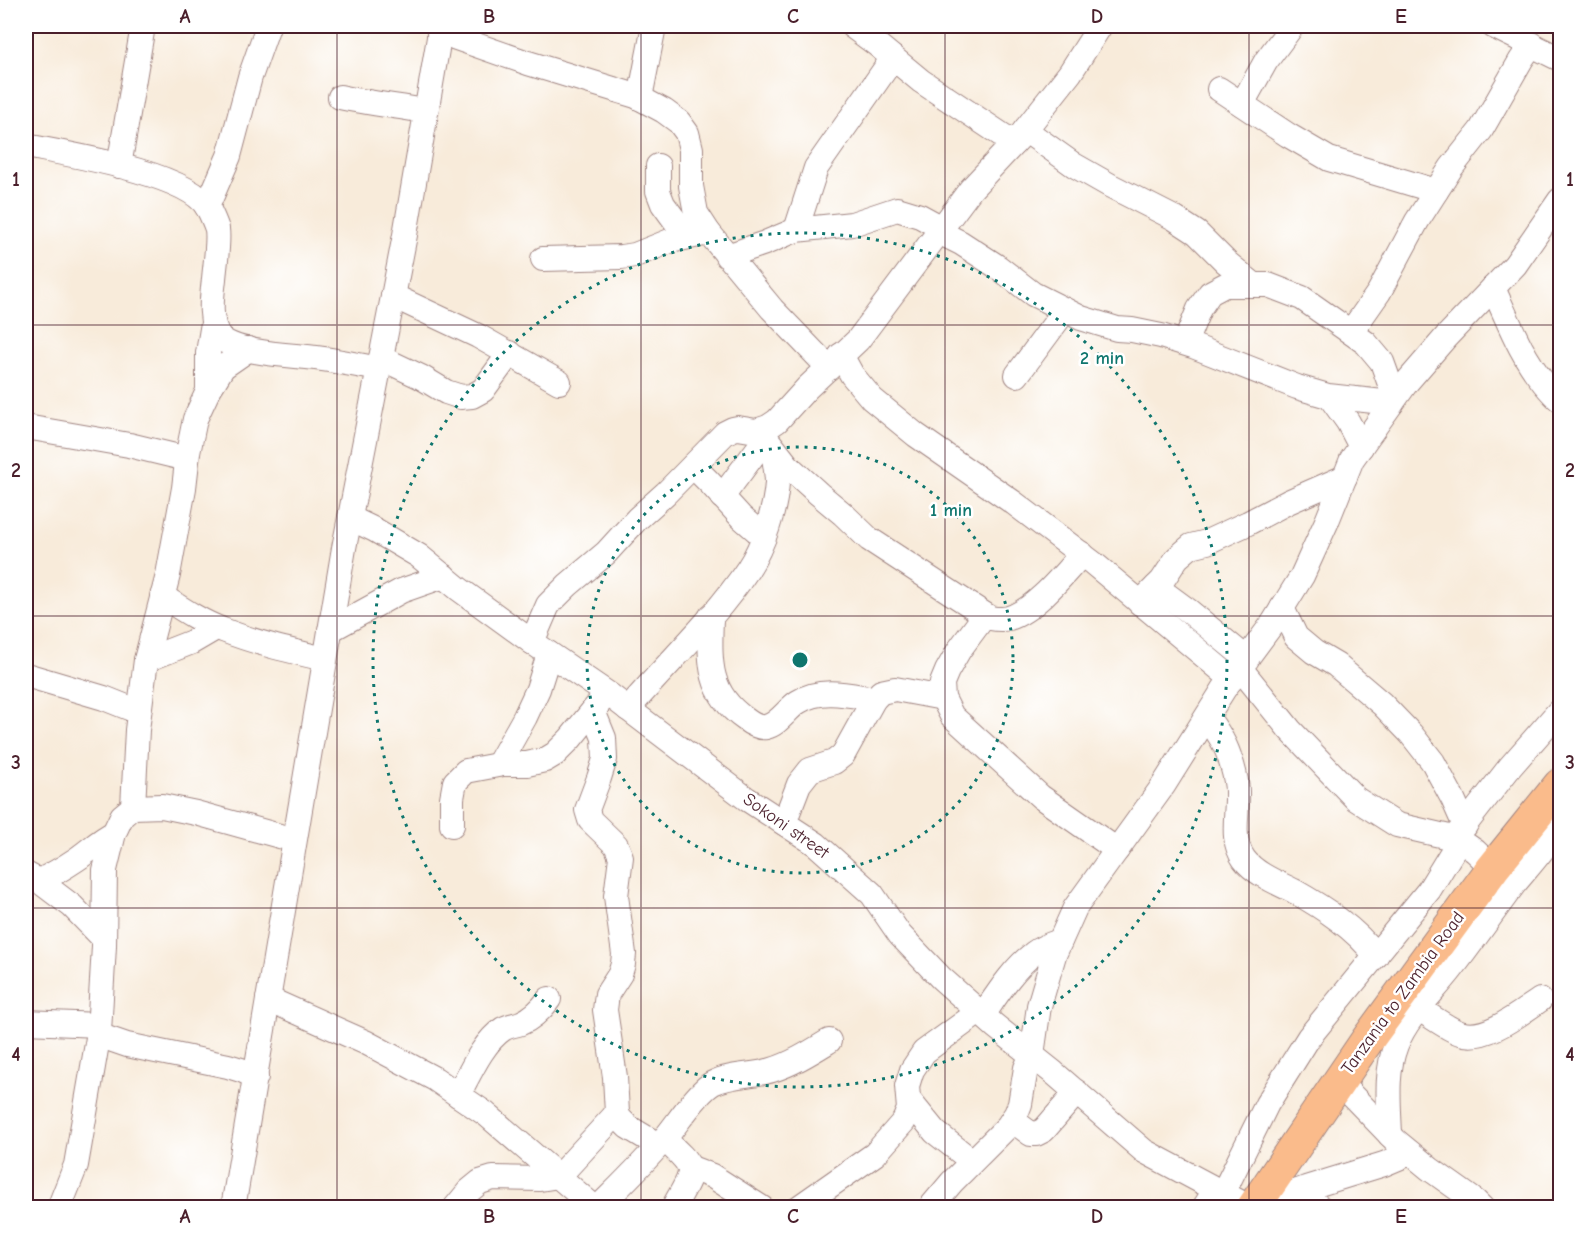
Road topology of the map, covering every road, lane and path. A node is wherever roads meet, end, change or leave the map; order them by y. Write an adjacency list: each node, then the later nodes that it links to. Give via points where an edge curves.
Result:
1 (143, 26): 19 (street)
2 (268, 26): 23 (street, via 229,156)
3 (654, 26): 14 (street)
4 (852, 26): 10 (street)
5 (1100, 26): 17 (street, via 1070,74)
6 (1292, 26): 15 (street, via 1266,61)
7 (1493, 26): 9 (street)
8 (440, 27): 14 (street, via 484,48); 16 (street)
9 (1532, 44): 11 (street); 21 (street, via 1481,130)
10 (893, 58): 17 (street, via 921,81); 24 (street, via 816,168)
11 (1560, 59)
12 (1219, 89): 15 (street)
13 (340, 97): 16 (street)
14 (640, 98): 26 (street, via 679,122 687,134)
15 (1242, 104): 21 (street, via 1329,159)
16 (426, 111): 31 (street)
17 (1019, 137): 25 (street, via 971,189); 29 (street, via 1174,218 1197,233)
18 (26, 146): 19 (street)
19 (119, 166): 23 (street, via 166,179)
20 (658, 166): 26 (street, via 658,191 663,204)
21 (1436, 191): 34 (street, via 1379,292)
22 (1560, 200): 30 (street)
23 (207, 207): 33 (street, via 217,229)
24 (796, 230): 25 (street, via 852,224 897,209 920,216); 27 (street)
25 (941, 230): 32 (street, via 1033,294); 38 (street, via 858,340)
26 (698, 235): 27 (street); 28 (street, via 635,255)
27 (728, 256): 38 (street, via 772,309)
28 (543, 259)
29 (1253, 284): 34 (street, via 1268,285 1302,298); 35 (street, via 1225,285 1210,292)
30 (1493, 288): 44 (street); 45 (street, via 1520,348)
31 (393, 296): 37 (street); 39 (street)
32 (1065, 310): 35 (street, via 1100,325); 40 (street)
33 (213, 323): 36 (street, via 220,337 232,346); 42 (street)
34 (1351, 332): 44 (street, via 1382,362)
35 (1185, 343): 43 (street)
36 (249, 349): 39 (street); 42 (street, via 223,367)
37 (510, 353): 39 (street, via 483,390 460,397 421,377); 41 (street)
38 (835, 362): 47 (street, via 768,427); 55 (street, via 916,435)
39 (380, 363): 53 (street)
40 (1017, 375)
41 (559, 382)
42 (208, 391): 49 (street, via 195,419)
43 (1330, 397): 44 (street); 48 (street)
44 (1394, 400): 48 (street)
45 (1560, 400)
46 (26, 427): 49 (street)
47 (766, 438): 50 (street, via 756,431 732,429); 52 (street); 54 (street, via 777,482); 60 (street, via 788,466 869,539)
48 (1360, 447): 51 (street)
49 (187, 459): 58 (street)
50 (693, 466): 52 (street); 64 (street, via 548,605)
51 (1345, 477): 57 (street, via 1191,546); 59 (street, via 1302,576)
52 (722, 497): 54 (street)
53 (350, 518): 56 (street, Sokoni street, via 419,556); 63 (street)
54 (764, 537): 61 (street, via 749,568)
55 (1082, 554): 57 (street); 60 (street, via 1030,606 1011,618)
56 (444, 576): 63 (street, via 401,591); 64 (street, Sokoni street)
57 (1148, 595): 67 (street)
58 (162, 596): 62 (street); 66 (street)
59 (1282, 608): 67 (street); 82 (street, via 1296,637 1382,704 1433,762 1453,799)
60 (986, 615): 69 (street, via 947,671 942,683)
61 (711, 616): 70 (street, via 711,668 716,685 724,699 751,723 763,728 773,724 814,694); 72 (street)
62 (216, 628): 65 (street); 66 (street)
63 (330, 630): 65 (street)
64 (540, 648): 71 (street, Sokoni street); 76 (street, via 538,689)
65 (325, 659): 83 (street)
66 (146, 660): 74 (street)
67 (1240, 669): 75 (street); 82 (street, via 1290,730 1356,799 1397,825)
68 (26, 675): 74 (street)
69 (943, 698): 70 (street, via 895,690 881,692); 85 (street, via 952,716 1041,797)
70 (874, 699): 79 (street, via 843,755 810,770 799,784)
71 (600, 702): 72 (street, Sokoni street); 76 (street, via 555,754 527,764); 105 (street, via 605,759 587,810 590,820 616,845 621,857 616,896 624,954 620,974 607,994 605,1010)
72 (628, 709): 79 (street, Sokoni street)
73 (1560, 710): 82 (street, via 1510,767)
74 (139, 712): 78 (street)
75 (1207, 717): 85 (street); 90 (street, via 1232,766 1238,790 1236,832 1244,860 1339,920 1366,942)
76 (498, 765): 80 (street, via 466,771 455,782)
77 (1560, 785): 86 (highway, Tanzania to Zambia Road)
78 (133, 807): 81 (street, via 122,816); 83 (street, via 162,806)
79 (784, 823): 95 (street, Sokoni street, via 816,844 872,894 900,936)
80 (452, 825)
81 (114, 833): 87 (street, via 64,867); 88 (street, via 105,870)
82 (1459, 836): 86 (street); 90 (street, via 1430,890)
83 (294, 840): 91 (street)
84 (1556, 841): 94 (street, via 1515,884)
85 (1117, 850): 89 (street, via 1075,908)
86 (1493, 868): 101 (highway, Tanzania to Zambia Road)
87 (32, 878): 88 (street, via 72,906)
88 (104, 939): 97 (street)
89 (1060, 941): 95 (street, via 1027,960); 99 (street, via 1039,1006)
90 (1376, 956): 114 (street, via 1309,1037)
91 (268, 999): 100 (street); 103 (street, via 367,1043)
92 (549, 999): 103 (street, via 533,1017 502,1029 494,1037)
93 (1540, 1000): 94 (street, via 1492,1030 1473,1035 1459,1033)
94 (1419, 1009): 107 (street, via 1404,1028 1389,1067)
95 (981, 1013): 99 (street, Sokoni street); 104 (street, via 924,1052 907,1086)
96 (26, 1022): 97 (street)
97 (98, 1030): 100 (street, via 127,1045 228,1066); 116 (street, via 76,1165)
98 (829, 1041): 108 (street, via 772,1070 712,1083)
99 (1032, 1055): 102 (street, Sokoni street); 106 (street)
100 (256, 1077): 117 (street)
101 (1339, 1082): 107 (street); 123 (highway, Tanzania to Zambia Road)
102 (1077, 1092): 106 (street, via 1036,1134); 114 (street, Sokoni street, via 1144,1150)
103 (458, 1095): 112 (street)
104 (909, 1100): 110 (street, via 935,1132); 121 (street, via 904,1120 875,1154)
105 (617, 1113): 108 (street, via 628,1127); 112 (street)
106 (1012, 1120): 110 (street)
107 (1390, 1135): 109 (street)
108 (661, 1142): 111 (street, via 681,1154); 115 (street)
109 (1410, 1153): 113 (street); 125 (street)
110 (972, 1161): 122 (street)
111 (690, 1168): 119 (street); 120 (street, via 712,1176)
112 (559, 1176): 115 (street); 118 (street, via 493,1178 480,1182)
113 (1298, 1191): 123 (street); 124 (street)
114 (1214, 1196): 123 (street, Sokoni street)
115 (594, 1207)
116 (59, 1208)
117 (233, 1208)
118 (455, 1208)
119 (673, 1208)
120 (762, 1208)
121 (798, 1208)
122 (930, 1208)
123 (1253, 1208)
124 (1321, 1208)
125 (1482, 1208)

